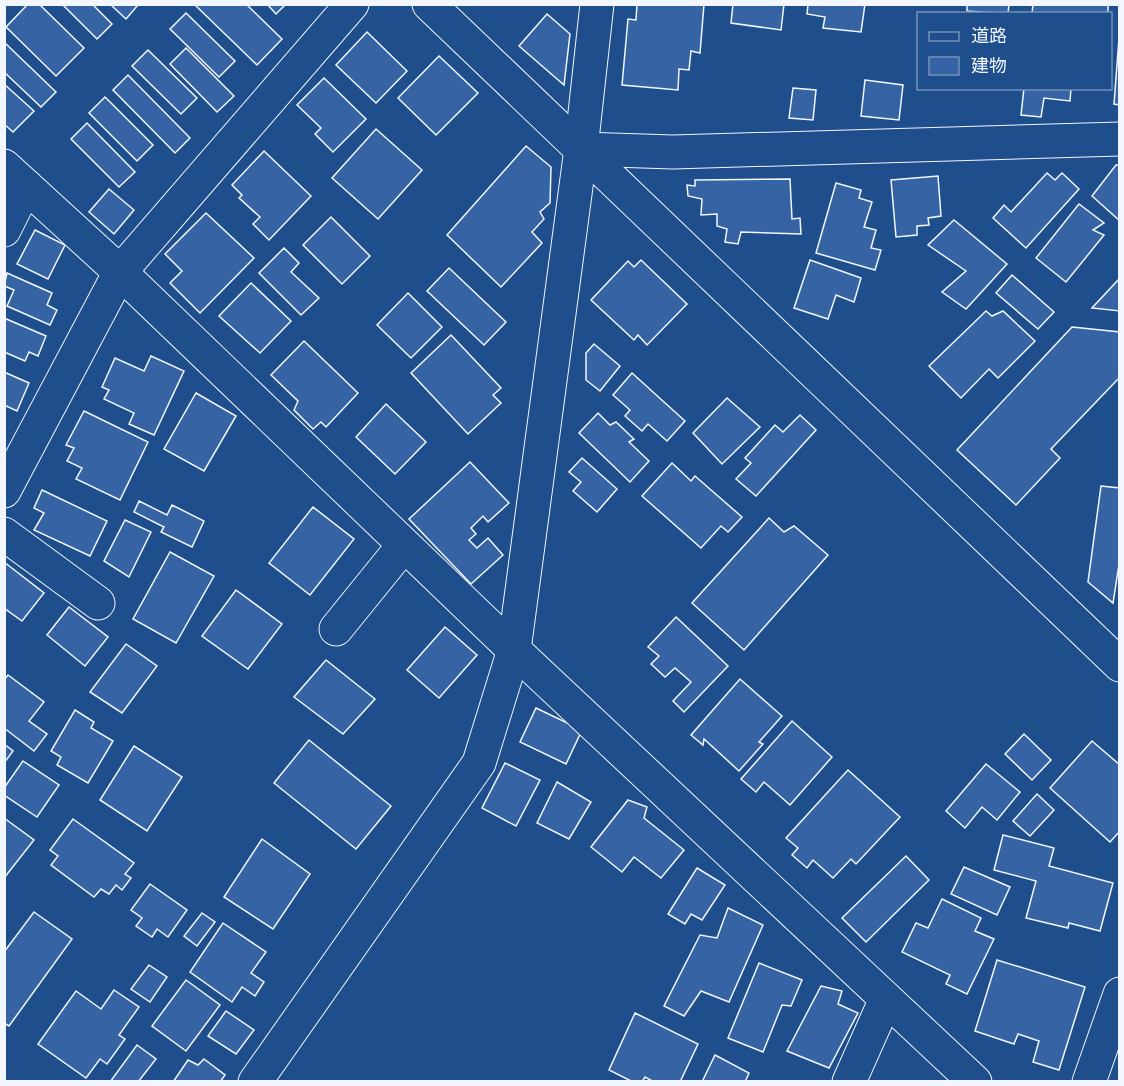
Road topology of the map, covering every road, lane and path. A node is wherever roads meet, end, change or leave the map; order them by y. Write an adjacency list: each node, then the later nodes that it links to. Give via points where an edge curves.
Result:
1 (352, 4): 8 (street)
2 (429, 4): 5 (street)
3 (597, 4): 5 (street)
4 (1119, 139): 5 (street, via 673,152)
5 (580, 149): 14 (street); 15 (street)
6 (15, 176): 7 (street); 8 (street)
7 (4, 230)
8 (120, 272): 9 (street); 11 (street)
9 (4, 491)
10 (4, 534): 12 (street)
11 (404, 545): 13 (street); 14 (street)
12 (98, 603)
13 (336, 629)
14 (514, 650): 17 (street); 18 (street, via 479,763)
15 (1119, 665)
16 (1119, 994): 21 (street)
17 (886, 999): 19 (street); 20 (street)
18 (255, 1082)
19 (849, 1082)
20 (975, 1082)
21 (1089, 1082)

